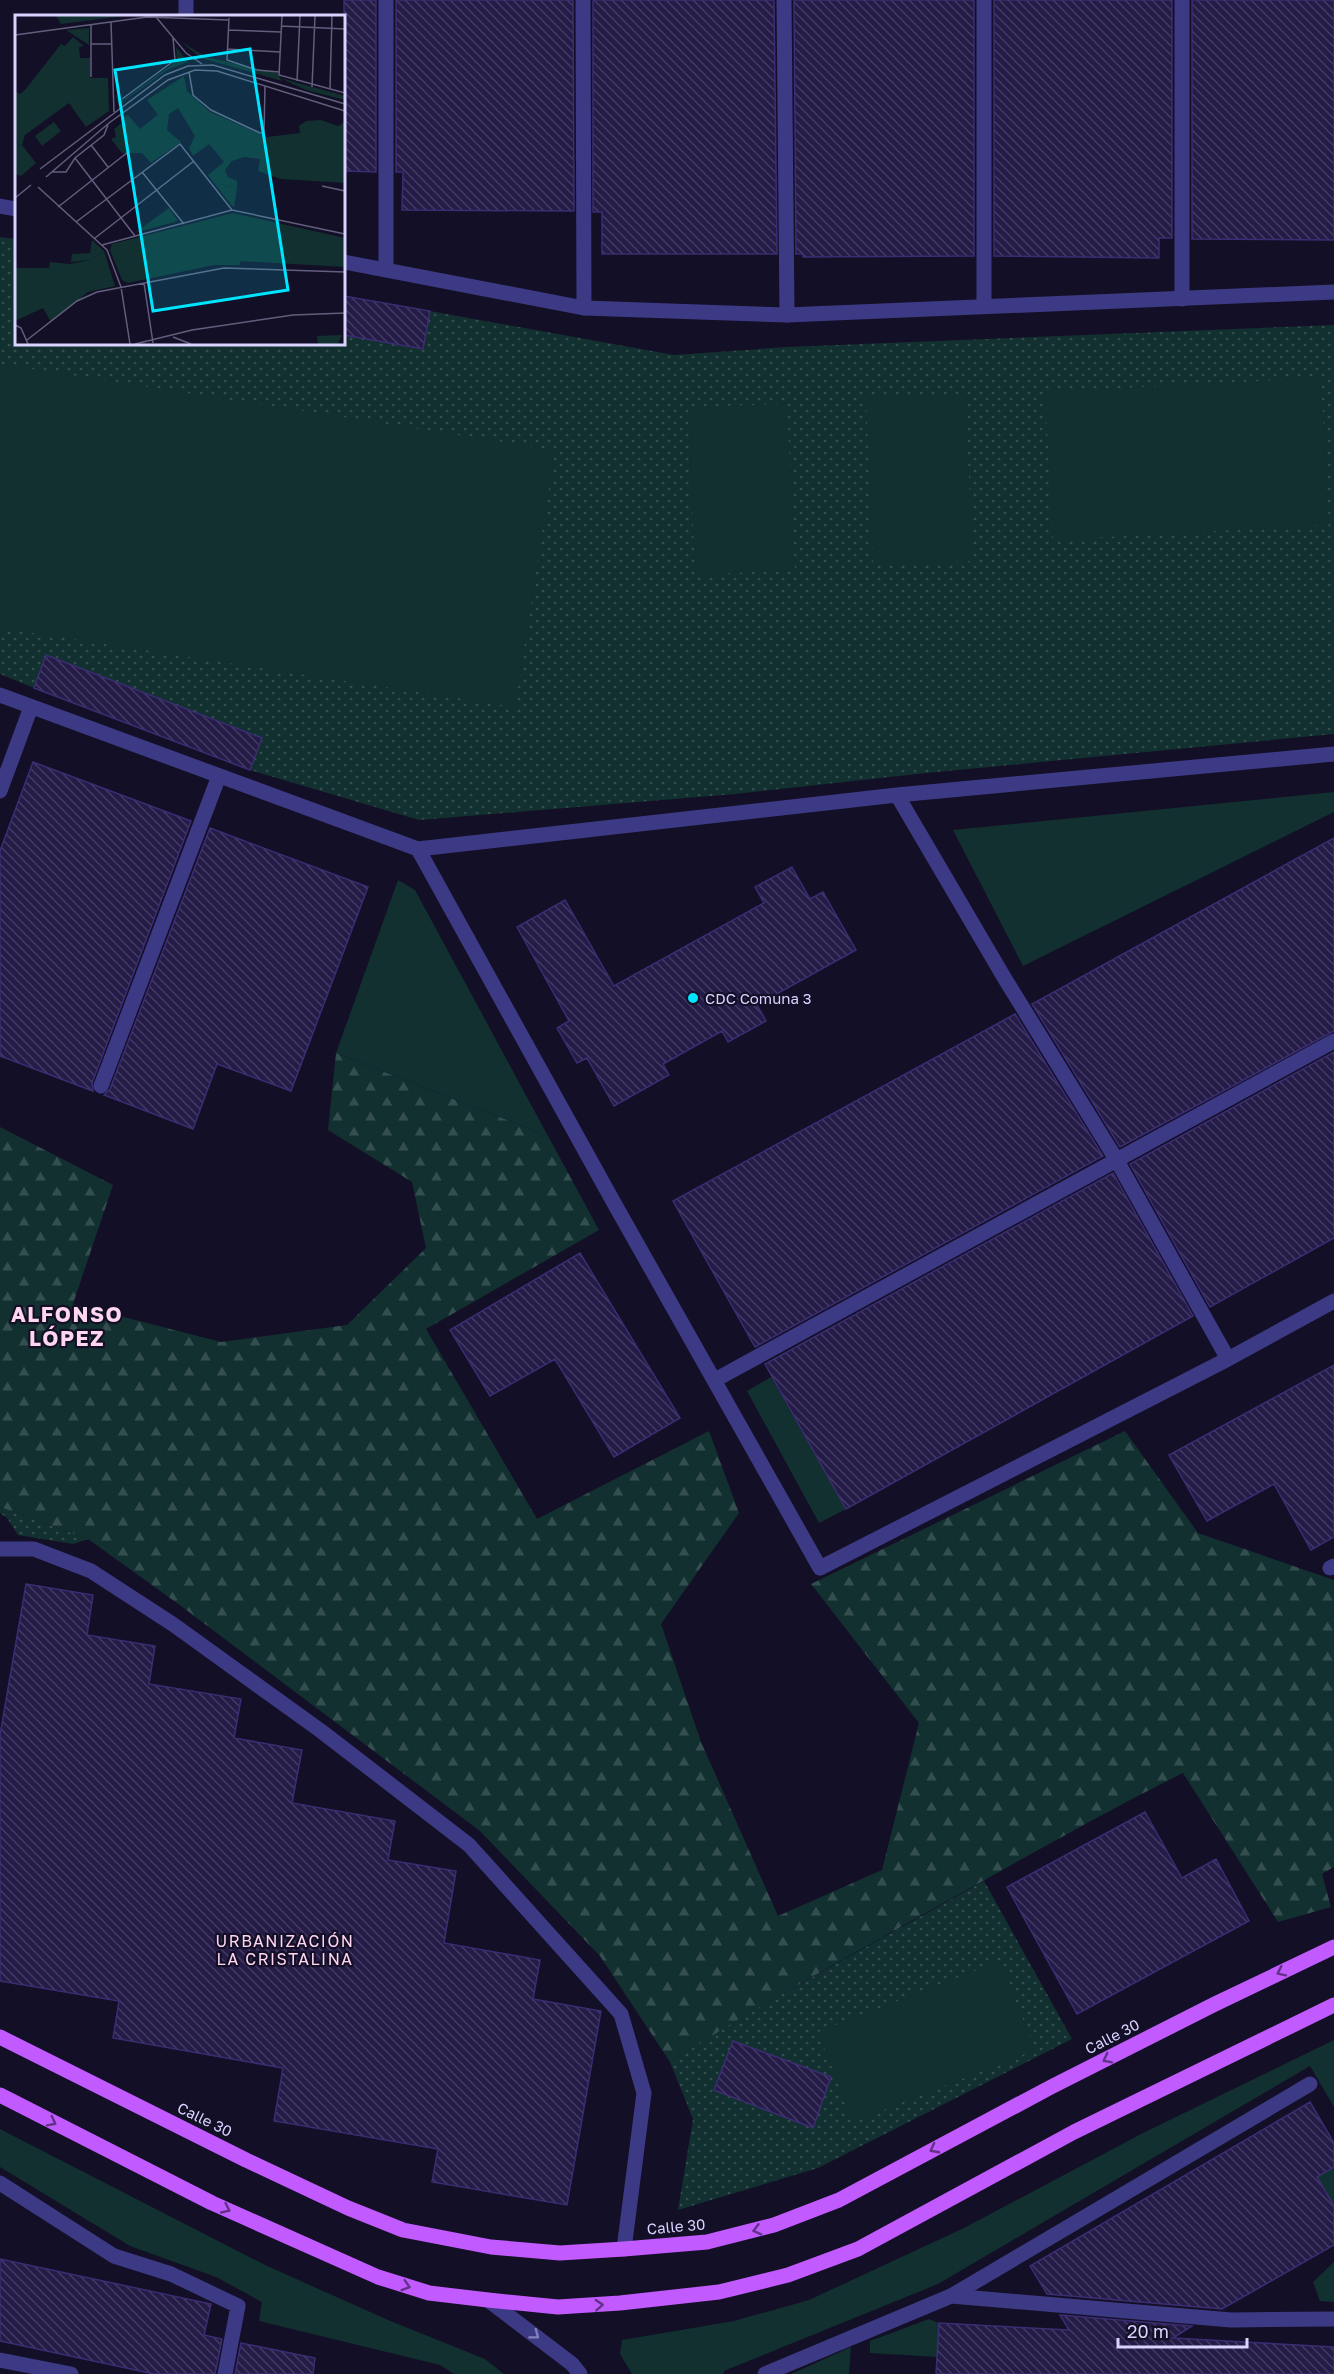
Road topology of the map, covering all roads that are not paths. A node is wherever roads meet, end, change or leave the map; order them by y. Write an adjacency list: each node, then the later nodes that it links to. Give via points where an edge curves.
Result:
1 (386, 0): 9 (street)
2 (583, 0): 13 (street)
3 (784, 0): 14 (street)
4 (984, 0): 12 (street)
5 (1182, 0): 11 (street)
6 (0, 206): 7 (street)
7 (15, 209)
8 (345, 262): 9 (street)
9 (386, 269): 13 (street)
10 (1334, 292): 11 (street)
11 (1182, 299): 12 (street)
12 (984, 306): 14 (street)
13 (584, 308): 14 (street)
14 (787, 315)
15 (0, 695): 16 (street)
16 (31, 707): 18 (street); 19 (street)
17 (1334, 754): 20 (street)
18 (219, 776): 21 (street); 23 (street)
19 (0, 791)
20 (897, 795): 21 (street); 24 (street)
21 (418, 849): 27 (street)
22 (1334, 1041): 24 (street)
23 (100, 1086)
24 (1116, 1159): 26 (street); 27 (street)
25 (1334, 1301): 26 (street)
26 (1228, 1359): 27 (street, via 820,1568)
27 (715, 1380)
28 (0, 1548): 35 (street, via 34,1550 91,1571 174,1625 321,1731 469,1845 621,2014 644,2093)
29 (1334, 1947): 35 (main road, Calle 30, one-way to 35, via 1051,2087 839,2200 774,2225 707,2242)
30 (1334, 2005): 37 (main road, one-way to 30, via 558,2307 620,2303 720,2292 788,2275 858,2249 1074,2132)
31 (0, 2037): 35 (main road, Calle 30, via 246,2160 402,2230 491,2247 548,2252)
32 (1310, 2084): 36 (street)
33 (0, 2095): 37 (main road, one-way to 37, via 212,2203 378,2277 429,2293)
34 (0, 2183): 41 (street, via 114,2256 171,2274 238,2306)
35 (624, 2249)
36 (951, 2295): 38 (street, via 1231,2320); 43 (street)
37 (488, 2300): 42 (street, one-way to 42)
38 (1334, 2319)
39 (0, 2360): 40 (street)
40 (71, 2374)
41 (225, 2374)
42 (580, 2374)
43 (765, 2374)

